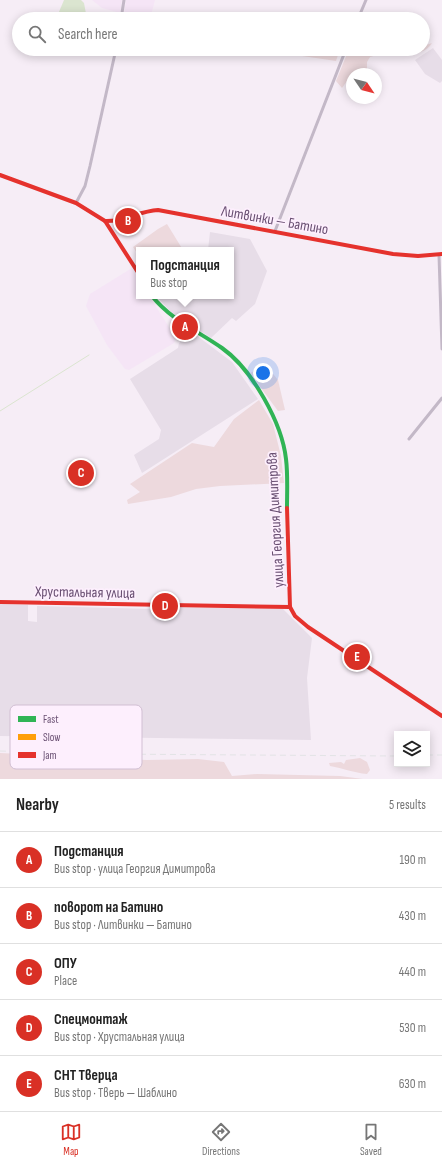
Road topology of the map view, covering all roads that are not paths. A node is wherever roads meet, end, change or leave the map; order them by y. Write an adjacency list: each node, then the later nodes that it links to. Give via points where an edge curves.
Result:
1 (124, 0): 3 (street)
2 (366, 0): 4 (street)
3 (122, 12)
4 (361, 12)
5 (114, 56): 8 (street, via 85,186)
6 (343, 56): 10 (street)
7 (0, 175): 8 (street)
8 (76, 203): 9 (street)
9 (105, 221): 10 (street, Литвинки — Батино, via 157,210); 12 (street)
10 (275, 231): 11 (street, Литвинки — Батино, via 397,254)
11 (441, 254): 14 (street)
12 (136, 269)
13 (155, 299): 18 (street, улица Георгия Димитрова, via 164,310 224,350 236,361 246,372 278,426 286,459)
14 (442, 349)
15 (442, 398): 16 (street)
16 (409, 439)
17 (0, 602): 18 (street, Хрустальная улица)
18 (290, 607): 19 (street, via 308,627)
19 (442, 716)

